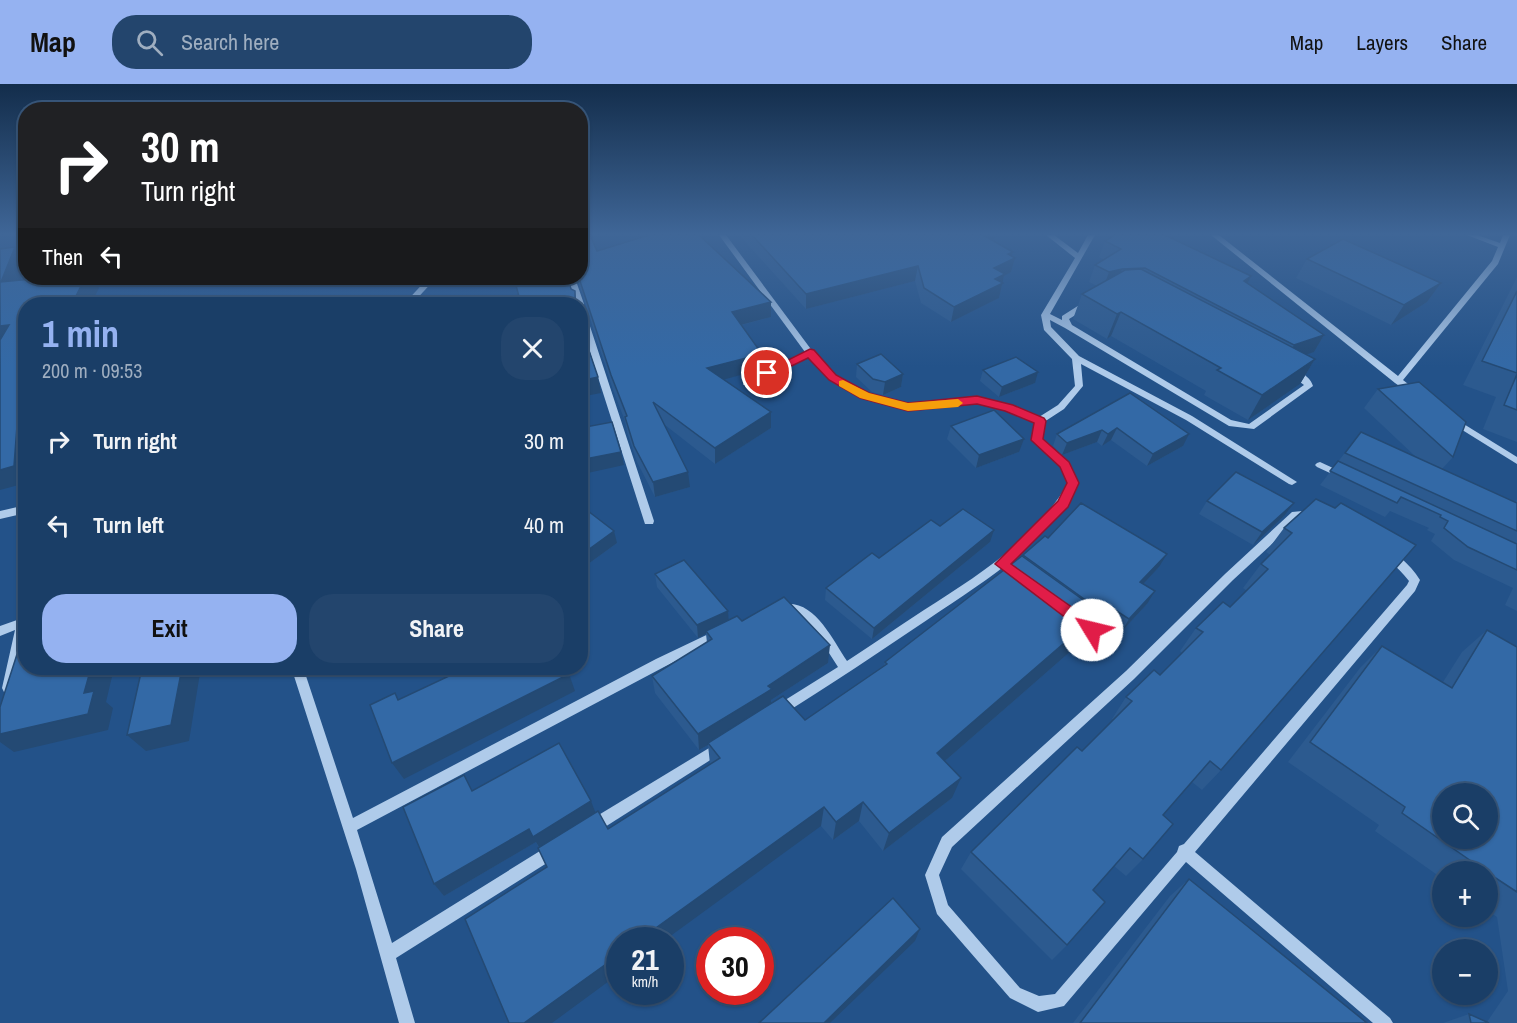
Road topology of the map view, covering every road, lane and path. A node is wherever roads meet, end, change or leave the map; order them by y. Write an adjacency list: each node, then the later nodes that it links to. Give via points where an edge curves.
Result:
1 (755, 279): 11 (street)
2 (1066, 279): 8 (street)
3 (1269, 279): 14 (street)
4 (1481, 279): 14 (street)
5 (426, 285): 6 (street)
6 (414, 297)
7 (1093, 301): 9 (street, via 1065,318)
8 (1045, 315): 9 (street); 12 (street, via 1047,328)
9 (1068, 326): 13 (street, via 1229,423 1242,427 1251,428 1310,386)
10 (588, 331): 25 (street)
11 (810, 353): 15 (street); 18 (street, via 832,378 864,395 908,407 977,400)
12 (1076, 358): 18 (street, via 1079,386 1061,407); 22 (street, via 1189,418)
13 (1280, 366)
14 (1398, 381): 16 (street)
15 (746, 383)
16 (1427, 402)
17 (1446, 416): 19 (street)
18 (1040, 421): 31 (street, via 1037,440 1065,465 1073,483 1064,504 1006,568)
19 (1517, 461)
20 (1320, 465): 21 (street)
21 (1352, 479)
22 (1292, 482)
23 (18, 511): 24 (street)
24 (0, 515)
25 (649, 521)
26 (767, 613): 31 (street, via 777,608 800,609 817,625)
27 (18, 624): 29 (street)
28 (735, 627): 36 (street)
29 (0, 631)
30 (18, 639): 33 (street)
31 (846, 669): 34 (street)
32 (300, 675): 36 (street)
33 (5, 706)
34 (764, 720)
35 (734, 739): 37 (street)
36 (350, 827): 40 (street)
37 (581, 834)
38 (561, 846): 40 (street)
39 (1184, 851): 39 (street, via 1059,1001 1038,1004 1015,993 942,909 932,875 947,842 1130,675 1296,515 1313,514 1332,521 1408,569 1415,580); 42 (street)
40 (388, 954): 41 (street)
41 (407, 1023)
42 (1385, 1023)

